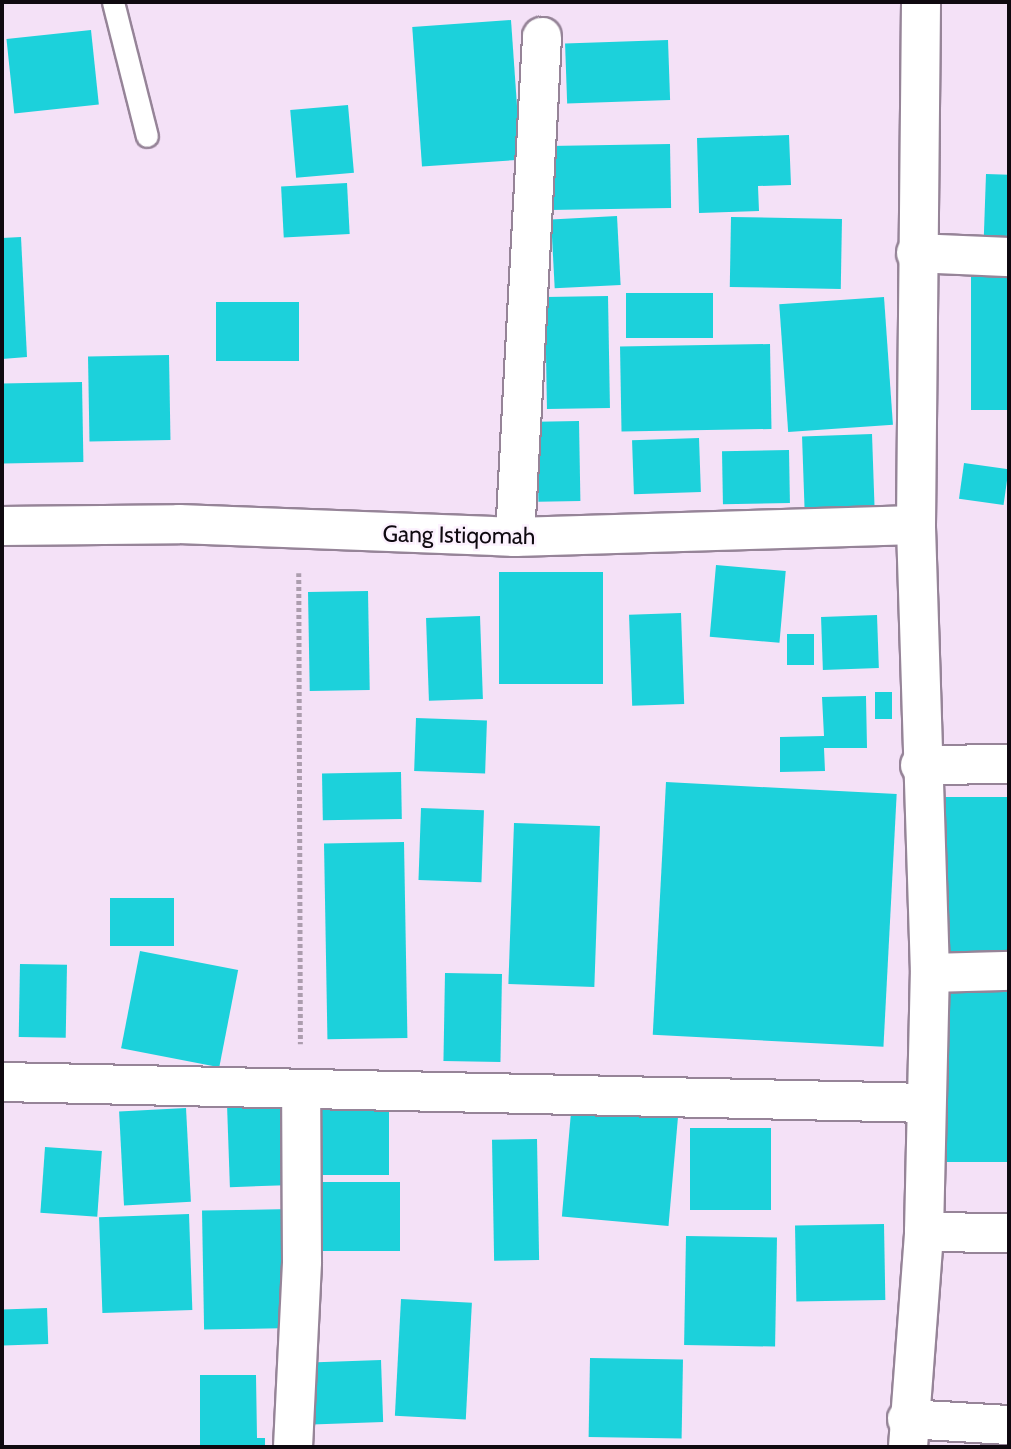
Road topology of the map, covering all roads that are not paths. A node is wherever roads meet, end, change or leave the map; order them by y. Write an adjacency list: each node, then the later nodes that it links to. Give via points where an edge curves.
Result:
1 (113, 2): 4 (lane)
2 (921, 2): 5 (street)
3 (542, 37): 9 (street)
4 (147, 136)
5 (916, 253): 6 (street); 8 (street)
6 (1009, 257)
7 (2, 526): 9 (street, Gang Istiqomah, via 179,524)
8 (916, 526): 9 (street, Gang Istiqomah); 11 (street)
9 (515, 537)
10 (1009, 764): 11 (street)
11 (920, 765): 13 (street)
12 (1009, 971): 13 (street)
13 (930, 973): 16 (street)
14 (2, 1082): 15 (street)
15 (301, 1091): 16 (street); 21 (street, via 302,1261)
16 (926, 1103): 17 (street)
17 (924, 1231): 18 (street); 20 (street)
18 (1009, 1233)
19 (1009, 1425): 20 (street)
20 (907, 1433)
21 (293, 1447)

